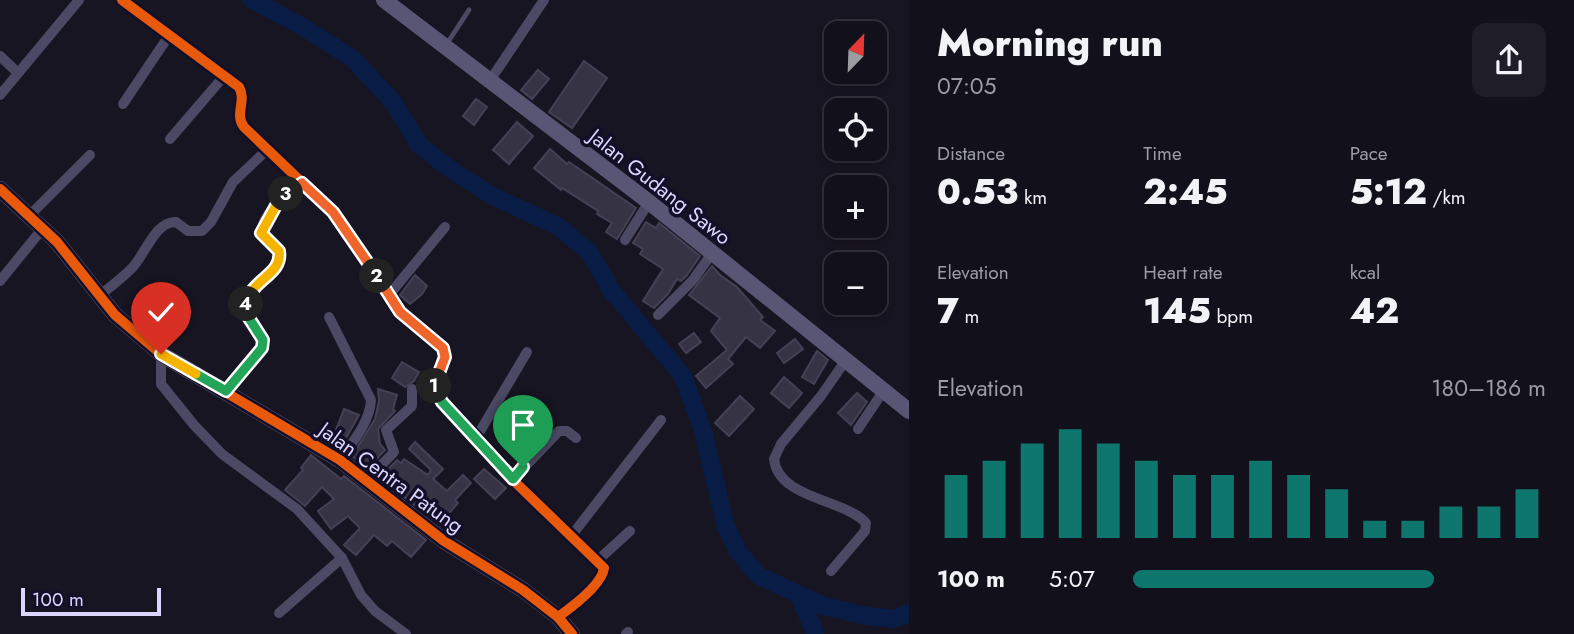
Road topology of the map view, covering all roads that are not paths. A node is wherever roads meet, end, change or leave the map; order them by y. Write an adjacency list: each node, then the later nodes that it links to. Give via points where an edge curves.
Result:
1 (79, 0): 9 (street)
2 (122, 0): 6 (street)
3 (384, 0): 7 (street, Jalan Gudang Sawo)
4 (544, 0): 11 (street)
5 (470, 10): 7 (lane)
6 (170, 34): 10 (street); 13 (street)
7 (444, 47): 11 (street, Jalan Gudang Sawo)
8 (0, 56): 9 (street)
9 (18, 73): 12 (street)
10 (225, 75): 14 (street); 15 (street, via 243,93 241,122)
11 (489, 82): 19 (street, Jalan Gudang Sawo)
12 (0, 95)
13 (123, 104)
14 (170, 139)
15 (268, 149): 17 (street); 27 (street, via 233,182 202,231 188,231 176,222 165,225 133,267)
16 (90, 155): 20 (street)
17 (302, 183): 26 (street, via 333,212); 35 (street, via 278,202 262,229 262,236 281,257 275,269 253,287 246,303 264,343)
18 (0, 189): 20 (street, Jalan Centra Patung)
19 (649, 202): 23 (street); 24 (street, Jalan Gudang Sawo)
20 (30, 215): 22 (street, Jalan Centra Patung)
21 (445, 227): 26 (street)
22 (43, 228): 25 (street); 27 (street, Jalan Centra Patung)
23 (625, 240)
24 (712, 253): 28 (street); 32 (street, Jalan Gudang Sawo)
25 (0, 281)
26 (389, 295): 39 (street, via 413,325 443,348 445,357 433,388)
27 (98, 297): 31 (street, Jalan Centra Patung)
28 (658, 315)
29 (329, 317): 41 (street, via 371,400)
30 (527, 352): 39 (street)
31 (161, 354): 35 (street, Jalan Centra Patung); 46 (street, via 161,384 194,425 222,454 297,509)
32 (846, 360): 34 (street, Jalan Gudang Sawo); 48 (street, via 774,458 779,473 795,487 866,523 865,531)
33 (412, 389): 43 (street, via 412,406 386,430 394,452)
34 (884, 390): 36 (street, Jalan Gudang Sawo); 38 (street)
35 (226, 391): 41 (street, Jalan Centra Patung)
36 (909, 411)
37 (661, 420): 45 (street)
38 (858, 429)
39 (476, 438): 42 (street)
40 (576, 438): 42 (street, via 559,431)
41 (340, 460): 43 (street, Jalan Centra Patung)
42 (513, 479): 45 (street)
43 (367, 480): 50 (street, Jalan Centra Patung, via 444,541)
44 (629, 531): 47 (street)
45 (572, 536): 47 (street)
46 (342, 558): 49 (street); 51 (street, via 360,595)
47 (597, 561): 50 (street, via 604,568 602,576)
48 (831, 571)
49 (279, 613)
50 (558, 617): 52 (street, Jalan Centra Patung)
51 (406, 634)
52 (572, 634)

